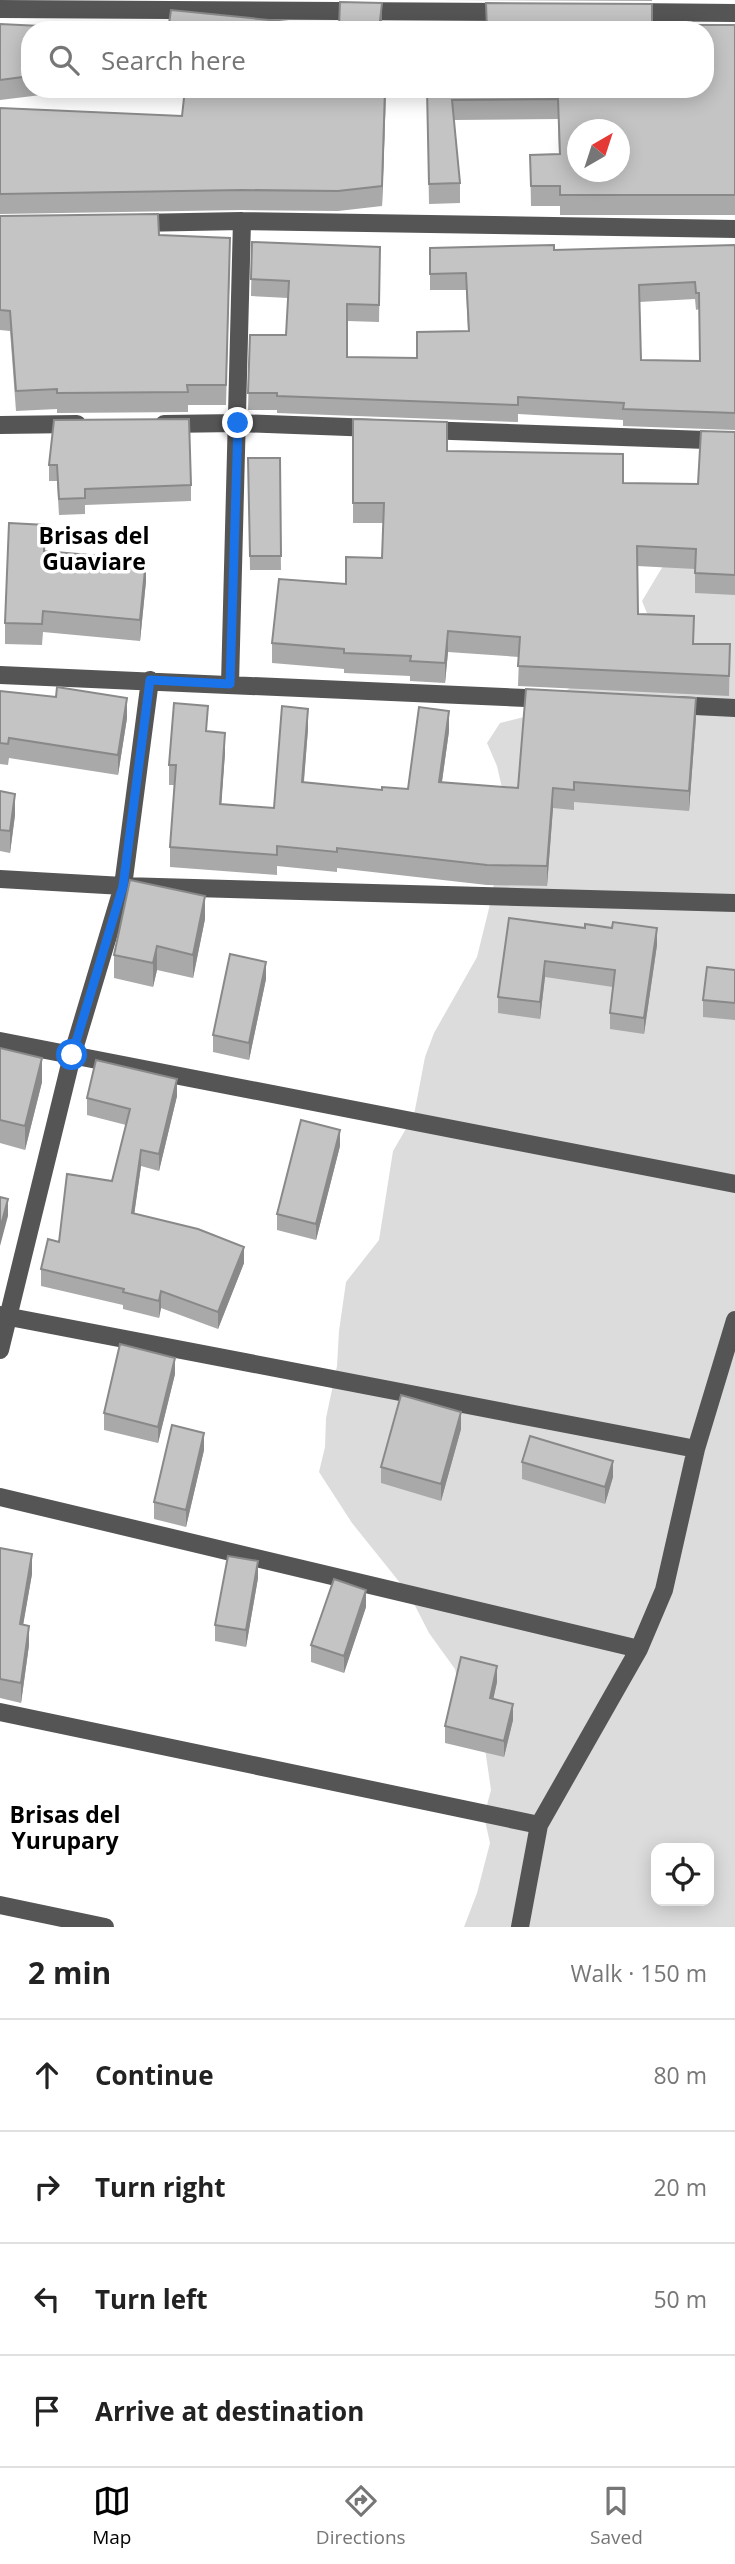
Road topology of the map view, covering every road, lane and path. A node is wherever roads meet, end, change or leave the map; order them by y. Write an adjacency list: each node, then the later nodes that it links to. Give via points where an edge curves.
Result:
1 (0, 9): 2 (street)
2 (527, 12)
3 (610, 12): 4 (street)
4 (735, 13)
5 (242, 221): 6 (street); 7 (street); 8 (street)
6 (121, 223)
7 (735, 229)
8 (238, 423): 10 (street); 12 (street); 15 (street)
9 (93, 424): 11 (street)
10 (146, 424)
11 (0, 425)
12 (735, 441)
13 (0, 675): 14 (street)
14 (150, 680): 15 (street); 20 (street)
15 (230, 684): 16 (street)
16 (571, 700)
17 (653, 704): 18 (street)
18 (735, 708)
19 (0, 879): 20 (street)
20 (123, 886): 21 (street); 23 (street)
21 (735, 903)
22 (0, 1041): 23 (street)
23 (72, 1055): 24 (street); 25 (street)
24 (735, 1184)
25 (4, 1316): 27 (street); 28 (street)
26 (735, 1320): 28 (street)
27 (0, 1350)
28 (696, 1449): 30 (street, via 664,1590)
29 (0, 1497): 30 (street)
30 (639, 1649): 32 (street)
31 (0, 1712): 32 (street)
32 (538, 1825): 35 (street)
33 (0, 1905): 34 (street)
34 (105, 1927)
35 (520, 1927)

